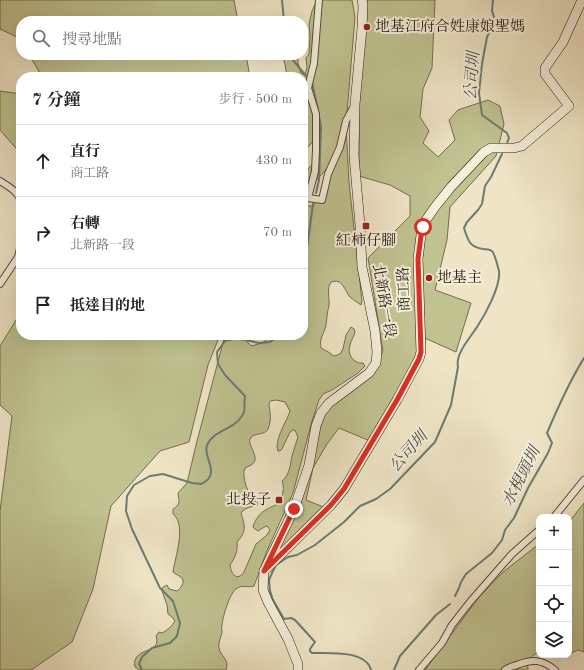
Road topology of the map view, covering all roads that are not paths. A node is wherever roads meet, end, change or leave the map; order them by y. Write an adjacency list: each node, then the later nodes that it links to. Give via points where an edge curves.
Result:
1 (319, 0): 4 (street, via 314,63 308,88 316,114 316,150 315,171 308,198 322,200 346,121)
2 (362, 0): 4 (street, 北新路一段)
3 (582, 0): 12 (street, 商工路, via 563,42 545,68 545,74 569,106 522,146 491,148 484,152 434,207 423,227 418,259 421,352 419,359 344,489)
4 (355, 104): 12 (street, 北新路一段, via 354,156 362,267 375,331 376,363 369,374 329,402 321,413 309,465 294,509)
5 (0, 181): 6 (street)
6 (16, 193)
7 (16, 261): 8 (street)
8 (0, 284)
9 (584, 480): 10 (street)
10 (556, 514)
11 (536, 533): 14 (street, via 512,554 475,596)
12 (264, 571): 13 (street, via 263,590 288,639)
13 (298, 670)
14 (420, 670)
15 (505, 670): 16 (street, via 532,660 540,661)
16 (555, 670)

